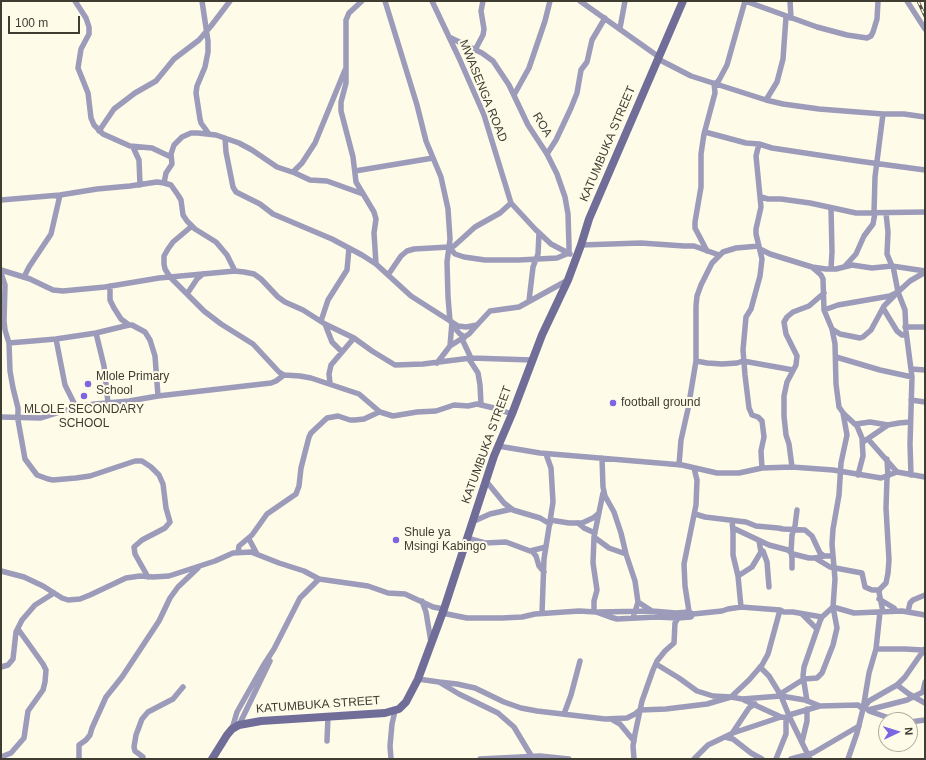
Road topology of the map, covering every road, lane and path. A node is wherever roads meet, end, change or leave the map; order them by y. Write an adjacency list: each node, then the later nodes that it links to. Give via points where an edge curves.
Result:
1 (76, 1): 30 (street, via 86,18 89,31 81,49 78,68 88,93 91,118)
2 (202, 1): 20 (street)
3 (230, 1): 20 (street)
4 (362, 1): 24 (street, via 346,20)
5 (385, 1): 38 (street)
6 (432, 1): 21 (street, MWASENGA ROAD)
7 (484, 1): 22 (street, via 483,35)
8 (550, 1): 26 (street, via 529,68)
9 (580, 1): 16 (street)
10 (625, 1): 18 (street)
11 (683, 1): 23 (main road, KATUMBUKA STREET)
12 (745, 1): 17 (street); 25 (street, via 727,65)
13 (790, 1): 17 (street)
14 (878, 1): 17 (street, via 875,26 871,36 867,38 834,32)
15 (907, 1): 19 (street)
16 (605, 18): 18 (street); 36 (street, via 592,40 571,108)
17 (788, 18): 27 (street, via 783,59 777,82)
18 (620, 28): 23 (street)
19 (925, 29)
20 (206, 32): 30 (street, via 174,59 156,81 114,109); 32 (street, via 207,59 196,93 201,123)
21 (449, 38): 22 (street, ROA); 49 (street, MWASENGA ROAD, via 486,121)
22 (475, 50): 26 (street, ROA, via 493,61)
23 (659, 58): 25 (street, via 691,76); 56 (main road, KATUMBUKA STREET, via 589,219)
24 (346, 68): 41 (street, via 341,111 354,157); 42 (street, via 314,143 302,163)
25 (715, 83): 27 (street); 31 (street)
26 (514, 95): 36 (street, ROA, via 528,125)
27 (766, 100): 28 (street, via 819,109)
28 (883, 114): 29 (street); 39 (street)
29 (925, 117)
30 (99, 131): 35 (street)
31 (705, 132): 34 (street); 60 (street, via 695,228)
32 (209, 134): 33 (street); 37 (street, via 191,133 179,139 173,147)
33 (225, 138): 42 (street, via 244,145 277,167); 58 (street, via 236,192 273,214)
34 (759, 144): 39 (street); 47 (street, via 756,160)
35 (133, 147): 37 (street, via 152,148); 44 (street, via 139,160)
36 (547, 154): 61 (street, ROA, via 565,197)
37 (171, 158): 43 (street, via 172,164 166,173)
38 (433, 158): 41 (street); 57 (street, via 441,178 448,209)
39 (877, 164): 40 (street); 52 (street)
40 (925, 170)
41 (355, 171): 45 (street, via 356,182)
42 (293, 172): 45 (street, via 310,180 327,181)
43 (164, 183): 44 (street); 54 (street, via 171,185 176,191 181,200 184,217)
44 (140, 185): 46 (street)
45 (363, 194): 64 (street, via 376,219)
46 (60, 195): 48 (street); 74 (street, via 51,234)
47 (761, 197): 50 (street); 59 (street, via 756,229)
48 (1, 200)
49 (511, 203): 55 (street, MWASENGA ROAD); 57 (street, via 500,213 475,227 456,245)
50 (831, 208): 52 (street, via 856,213); 68 (street)
51 (925, 212): 53 (street)
52 (875, 213): 53 (street); 67 (street, via 873,224 856,254)
53 (886, 213): 65 (street, via 887,254)
54 (192, 226): 70 (street, via 216,242); 75 (street, via 173,242 165,253 165,269)
55 (539, 233): 61 (street, MWASENGA ROAD, via 551,244); 63 (street)
56 (581, 245): 60 (street, via 641,243 694,246); 61 (main road, KATUMBUKA STREET)
57 (449, 247): 63 (street, via 455,254 484,260); 73 (street, via 407,251); 86 (street, via 447,268)
58 (349, 248): 64 (street); 85 (street, via 347,270 328,300)
59 (760, 248): 62 (street, via 729,249); 66 (street, via 770,254); 104 (street, via 760,276 745,321)
60 (707, 251): 62 (street)
61 (572, 255): 63 (street); 76 (main road, KATUMBUKA STREET)
62 (719, 255): 103 (street, via 712,263 697,296)
63 (536, 260): 82 (street)
64 (376, 264): 73 (street)
65 (892, 266): 67 (street); 71 (street); 78 (street)
66 (812, 267): 68 (street); 79 (street, via 821,275)
67 (843, 267): 68 (street)
68 (831, 269)
69 (1, 271): 74 (street); 97 (street, via 5,284 5,330)
70 (236, 271): 72 (street); 85 (street, via 257,276 280,299)
71 (925, 271): 78 (street)
72 (203, 274): 75 (street); 80 (street)
73 (388, 275): 86 (street, via 411,296)
74 (24, 277): 77 (street, via 55,290)
75 (170, 277): 77 (street); 80 (street)
76 (568, 280): 82 (street); 102 (main road, KATUMBUKA STREET)
77 (110, 286): 87 (street, via 110,300 121,319)
78 (898, 292): 81 (street); 83 (street); 89 (street, via 904,305)
79 (824, 293): 84 (street); 107 (street, via 809,306 793,312 784,322 786,334 797,356)
80 (187, 294): 109 (street, via 204,312 254,344 276,370)
81 (879, 298): 83 (street); 84 (street)
82 (529, 301): 88 (street, via 519,307 490,311)
83 (883, 307): 91 (street, via 870,330 860,338 840,334); 93 (street, via 897,331)
84 (824, 310): 91 (street)
85 (323, 323): 94 (street); 99 (street, via 332,342)
86 (452, 323): 88 (street, via 462,327); 95 (street); 98 (street)
87 (129, 325): 92 (street); 112 (street, via 145,332 150,340 155,356)
88 (477, 325): 95 (street)
89 (905, 327): 90 (street); 93 (street)
90 (925, 327)
91 (832, 329): 100 (street)
92 (96, 333): 96 (street); 114 (street, via 104,366)
93 (906, 335): 106 (street)
94 (354, 338): 99 (street); 105 (street, via 395,365)
95 (464, 338): 98 (street); 101 (street)
96 (56, 339): 97 (street); 117 (street, via 65,385)
97 (9, 343): 122 (street, via 10,371)
98 (450, 346): 105 (street)
99 (342, 352): 111 (street, via 330,369)
100 (836, 357): 110 (street); 119 (street, via 839,407)
101 (470, 358): 102 (street); 105 (street); 116 (street, via 478,373)
102 (532, 360): 120 (main road, KATUMBUKA STREET)
103 (696, 361): 104 (street, via 707,364); 133 (street, via 681,440)
104 (744, 362): 107 (street); 136 (street, via 749,408 752,415 762,421 764,429)
105 (437, 363)
106 (911, 369): 108 (street); 110 (street)
107 (793, 370): 134 (street, via 784,396 786,435)
108 (925, 370)
109 (284, 375): 111 (street, via 300,376); 112 (street, via 271,383)
110 (912, 377): 113 (street)
111 (330, 384): 118 (street, via 360,394)
112 (158, 396): 114 (street)
113 (911, 400): 115 (street); 123 (street)
114 (108, 402): 117 (street)
115 (925, 402)
116 (481, 404): 118 (street, via 454,405 436,411 393,416); 120 (street)
117 (76, 407): 122 (street, via 41,418)
118 (380, 412): 157 (street, via 355,420 330,417 311,433 296,494 267,514)
119 (843, 413): 125 (street); 137 (street, via 847,435)
120 (512, 414): 129 (main road, KATUMBUKA STREET)
121 (1, 417): 122 (street)
122 (18, 418): 175 (street, via 25,459 37,475 43,478 80,478 139,461 157,472 164,489 170,522 165,528 134,547 135,554)
123 (910, 422): 126 (street); 139 (street)
124 (879, 423): 125 (street); 126 (street); 127 (street)
125 (856, 424): 128 (street)
126 (888, 426): 127 (street)
127 (876, 433): 128 (street)
128 (865, 441): 132 (street); 140 (street)
129 (498, 446): 130 (street); 143 (main road, KATUMBUKA STREET)
130 (546, 454): 131 (street); 151 (street, via 552,479 553,502)
131 (602, 458): 133 (street); 144 (street)
132 (887, 459): 138 (street); 141 (street)
133 (679, 465): 135 (street)
134 (792, 467): 136 (street); 137 (street)
135 (694, 468): 136 (street, via 730,474); 148 (street, via 697,480)
136 (762, 468)
137 (840, 472): 140 (street); 168 (street, via 838,505 833,529)
138 (897, 472): 139 (street); 141 (street)
139 (911, 474): 142 (street)
140 (858, 475): 141 (street, via 881,478)
141 (888, 476): 179 (street, via 888,574 886,583)
142 (925, 477)
143 (486, 481): 145 (street); 150 (main road, KATUMBUKA STREET)
144 (604, 491): 147 (street); 166 (street, via 622,533)
145 (512, 510): 150 (street, via 490,514); 151 (street)
146 (797, 510): 154 (street)
147 (600, 513): 152 (street, via 588,521); 155 (street)
148 (695, 514): 149 (street); 196 (street, via 684,564 685,586)
149 (732, 520): 153 (street); 154 (street, via 756,526)
150 (472, 522): 156 (main road, KATUMBUKA STREET)
151 (550, 522): 152 (street); 160 (street)
152 (578, 523): 155 (street)
153 (733, 528): 158 (street); 176 (street, via 733,555)
154 (793, 530): 164 (street); 167 (street, via 805,530 812,536)
155 (594, 535): 166 (street, via 609,548); 190 (street, via 593,563 597,590)
156 (467, 538): 161 (street, via 485,543 506,542); 188 (main road, KATUMBUKA STREET)
157 (249, 539): 162 (street, via 239,546); 165 (street)
158 (759, 541): 159 (street); 163 (street)
159 (775, 546): 163 (street); 164 (street)
160 (546, 547): 161 (street); 174 (street)
161 (532, 551): 174 (street)
162 (238, 552): 165 (street); 170 (street)
163 (762, 552): 176 (street, via 752,567); 178 (street, via 767,562)
164 (791, 552): 169 (street); 171 (street)
165 (257, 554): 177 (street, via 304,571)
166 (626, 554): 184 (street, via 635,581)
167 (824, 556): 168 (street); 169 (street)
168 (833, 556): 172 (street)
169 (815, 558): 172 (street)
170 (200, 566): 175 (street, via 169,576); 246 (street, via 178,587 155,628 106,697 90,735 79,745)
171 (792, 568)
172 (834, 568): 179 (street, via 862,573 865,587); 186 (street)
173 (1, 572): 180 (street, via 24,577)
174 (544, 572): 195 (street)
175 (148, 576): 180 (street, via 126,578 75,600 67,600)
176 (738, 576): 185 (street)
177 (319, 580): 183 (street, via 368,586); 236 (street, via 300,598 274,649 236,712)
178 (769, 587)
179 (879, 590): 182 (street)
180 (54, 593): 202 (street, via 35,605)
181 (925, 595): 194 (street, via 913,600)
182 (880, 599): 192 (street); 193 (street)
183 (422, 601): 188 (street); 204 (street)
184 (638, 602): 189 (street); 191 (street)
185 (741, 607): 187 (street); 196 (street)
186 (834, 607): 192 (street, via 854,613); 199 (street); 212 (street, via 837,628 826,666 817,678)
187 (780, 610): 197 (street); 210 (street, via 768,654)
188 (443, 611): 195 (street, via 467,618 522,618); 204 (main road, KATUMBUKA STREET)
189 (652, 611): 191 (street); 196 (street)
190 (595, 612): 191 (street); 195 (street); 200 (street, via 617,619)
191 (636, 612): 200 (street)
192 (882, 612): 193 (street); 205 (street)
193 (896, 612): 194 (street)
194 (908, 612): 198 (street)
195 (542, 613)
196 (691, 613): 201 (street, via 691,617)
197 (802, 614): 199 (street); 203 (street)
198 (925, 615)
199 (822, 617): 203 (street)
200 (633, 618): 201 (street)
201 (678, 618): 208 (street, via 675,623 674,643)
202 (18, 629): 209 (street, via 13,659 8,665); 243 (street, via 45,667 45,682 43,690 28,710 24,738 12,753)
203 (816, 629): 212 (street, via 804,667)
204 (431, 643): 211 (main road, KATUMBUKA STREET)
205 (876, 649): 206 (street); 228 (street, via 869,674)
206 (925, 650): 215 (street)
207 (580, 661): 230 (street)
208 (656, 664): 218 (street, via 697,691 713,696); 227 (street)
209 (1, 667)
210 (760, 668): 218 (street); 219 (street, via 769,676)
211 (418, 679): 213 (street); 229 (main road, KATUMBUKA STREET, via 406,702)
212 (804, 679): 219 (street); 222 (street)
213 (439, 682): 230 (street, via 475,688 521,708); 244 (street, via 505,718 521,737)
214 (925, 682): 217 (street)
215 (897, 685): 220 (street); 228 (street, via 869,701)
216 (183, 687): 247 (street, via 173,699 148,712 142,719 134,747)
217 (924, 691): 220 (street)
218 (732, 696): 221 (street); 227 (street, via 707,704)
219 (779, 696): 221 (street); 222 (street); 233 (street)
220 (914, 697): 223 (street); 228 (street)
221 (742, 699): 224 (street)
222 (807, 701): 225 (street); 226 (street)
223 (925, 703)
224 (755, 704): 233 (street); 237 (street, via 749,708)
225 (820, 706): 226 (street); 228 (street, via 858,705)
226 (807, 709): 233 (street); 241 (street)
227 (640, 710): 234 (street, via 627,718); 240 (street)
228 (866, 710): 231 (street); 235 (street)
229 (395, 711): 232 (main road, KATUMBUKA STREET); 249 (street, via 390,746)
230 (564, 714): 234 (street)
231 (878, 714)
232 (328, 716): 236 (main road, KATUMBUKA STREET, via 261,721); 239 (street)
233 (786, 717): 237 (street); 241 (street); 255 (street, via 786,734)
234 (609, 719): 240 (street, via 616,721)
235 (859, 726): 242 (street); 257 (street)
236 (235, 727): 248 (main road, via 222,741)
237 (733, 733): 238 (street)
238 (724, 737): 253 (street, via 708,745); 254 (street, via 732,739)
239 (327, 741)
240 (634, 741): 252 (street)
241 (802, 742): 242 (street)
242 (810, 756): 256 (street)
243 (1, 757)
244 (532, 757): 245 (street); 250 (street)
245 (543, 758): 251 (street)
246 (79, 759)
247 (143, 759)
248 (212, 759)
249 (391, 759)
250 (480, 759)
251 (569, 759)
252 (634, 759)
253 (694, 759)
254 (762, 759)
255 (776, 759)
256 (791, 759)
257 (848, 759)

